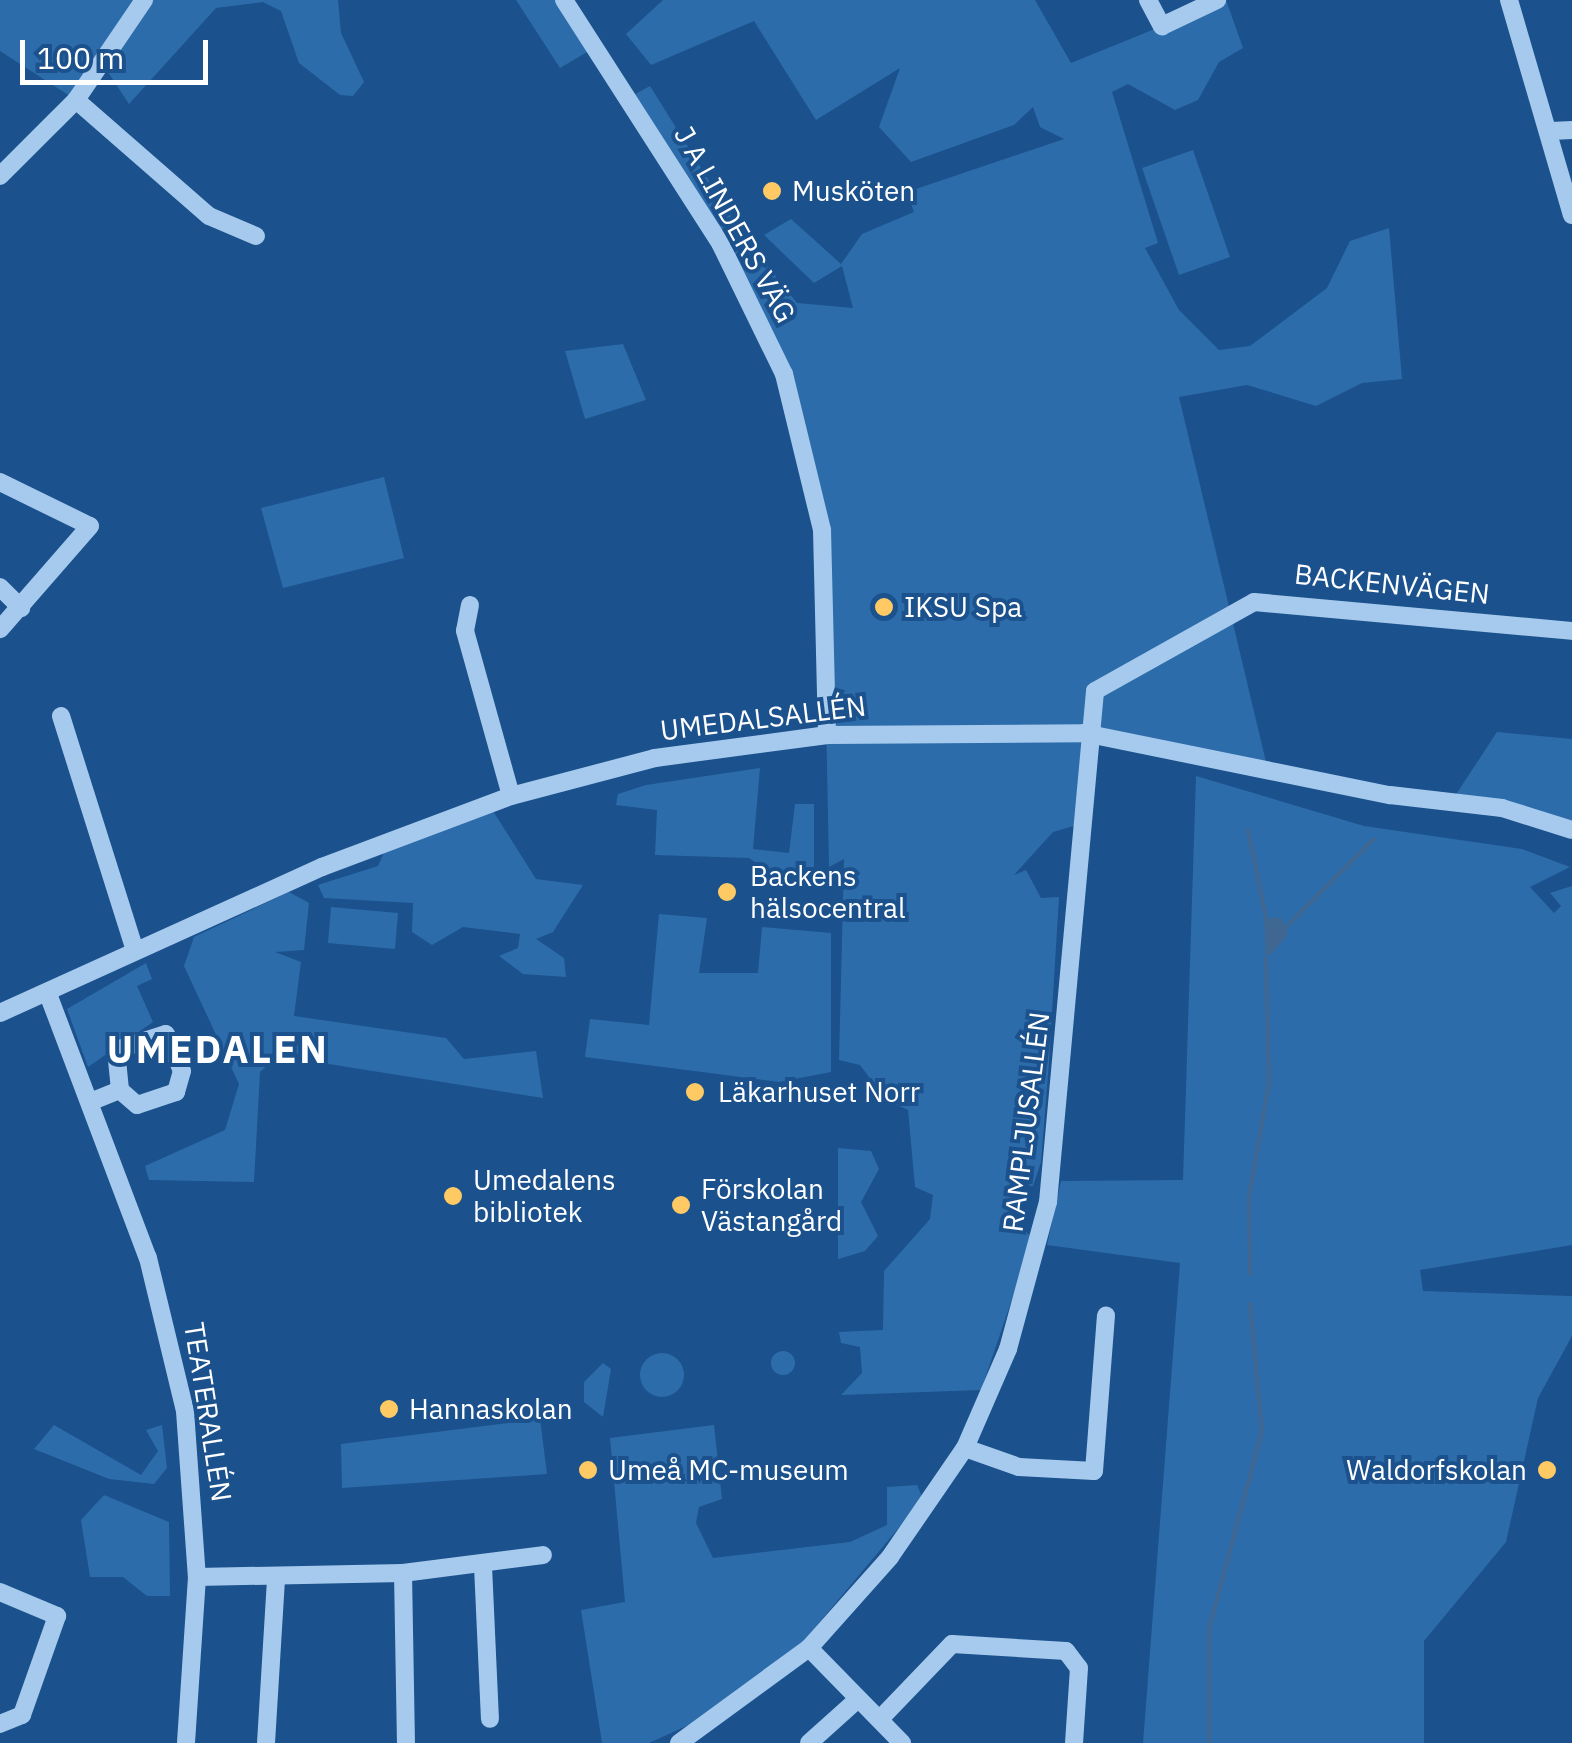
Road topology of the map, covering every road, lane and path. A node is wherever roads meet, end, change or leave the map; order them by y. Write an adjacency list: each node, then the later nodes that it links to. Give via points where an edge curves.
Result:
1 (144, 0): 6 (street)
2 (564, 0): 20 (street, J A LINDERS VÄG, via 721,245 784,374 822,530)
3 (1148, 0): 4 (street, via 1162,26)
4 (1217, 0)
5 (1509, 0): 8 (street)
6 (76, 100): 9 (street); 11 (street, via 209,216)
7 (1572, 130): 8 (street)
8 (1551, 131): 10 (street)
9 (0, 176)
10 (1572, 216)
11 (256, 236)
12 (0, 482): 15 (street, via 90,526)
13 (0, 587): 15 (street)
14 (470, 605): 21 (street, via 465,630)
15 (21, 608): 16 (street)
16 (0, 629)
17 (1572, 631): 19 (street, BACKENVÄGEN, via 1254,602 1108,677 1087,706)
18 (61, 716): 23 (street)
19 (1084, 733): 20 (street, UMEDALSALLÉN); 22 (street, UMEDALSALLÉN, via 1192,748 1390,796 1502,808); 29 (street, RAMPLJUSALLÉN, via 1048,1202 1008,1349)
20 (827, 735): 21 (street, UMEDALSALLÉN, via 656,758)
21 (511, 796): 23 (street, UMEDALSALLÉN)
22 (1572, 830)
23 (135, 950): 24 (street, UMEDALSALLÉN)
24 (48, 994): 25 (street, UMEDALSALLÉN); 27 (street, TEATERALLÉN)
25 (0, 1013)
26 (120, 1090): 26 (street, via 116,1050 166,1034 182,1071 176,1092 137,1105); 27 (street)
27 (90, 1102): 33 (street, TEATERALLÉN, via 165,1316 188,1429)
28 (1106, 1315): 29 (street, via 1094,1470 1019,1467)
29 (964, 1448): 36 (street, RAMPLJUSALLÉN, via 890,1557)
30 (543, 1554): 31 (street)
31 (483, 1566): 32 (street); 39 (street)
32 (403, 1574): 34 (street); 43 (street)
33 (197, 1577): 34 (street); 41 (street, TEATERALLÉN)
34 (276, 1579): 42 (street)
35 (0, 1592): 40 (street, via 57,1616 22,1715)
36 (809, 1648): 37 (street); 44 (street, RAMPLJUSALLÉN)
37 (858, 1699): 38 (street); 45 (street)
38 (880, 1719): 46 (street); 47 (street, via 952,1644 1066,1652 1079,1668)
39 (490, 1720)
40 (0, 1724)
41 (186, 1743)
42 (266, 1743)
43 (406, 1743)
44 (679, 1743)
45 (809, 1743)
46 (902, 1743)
47 (1074, 1743)

